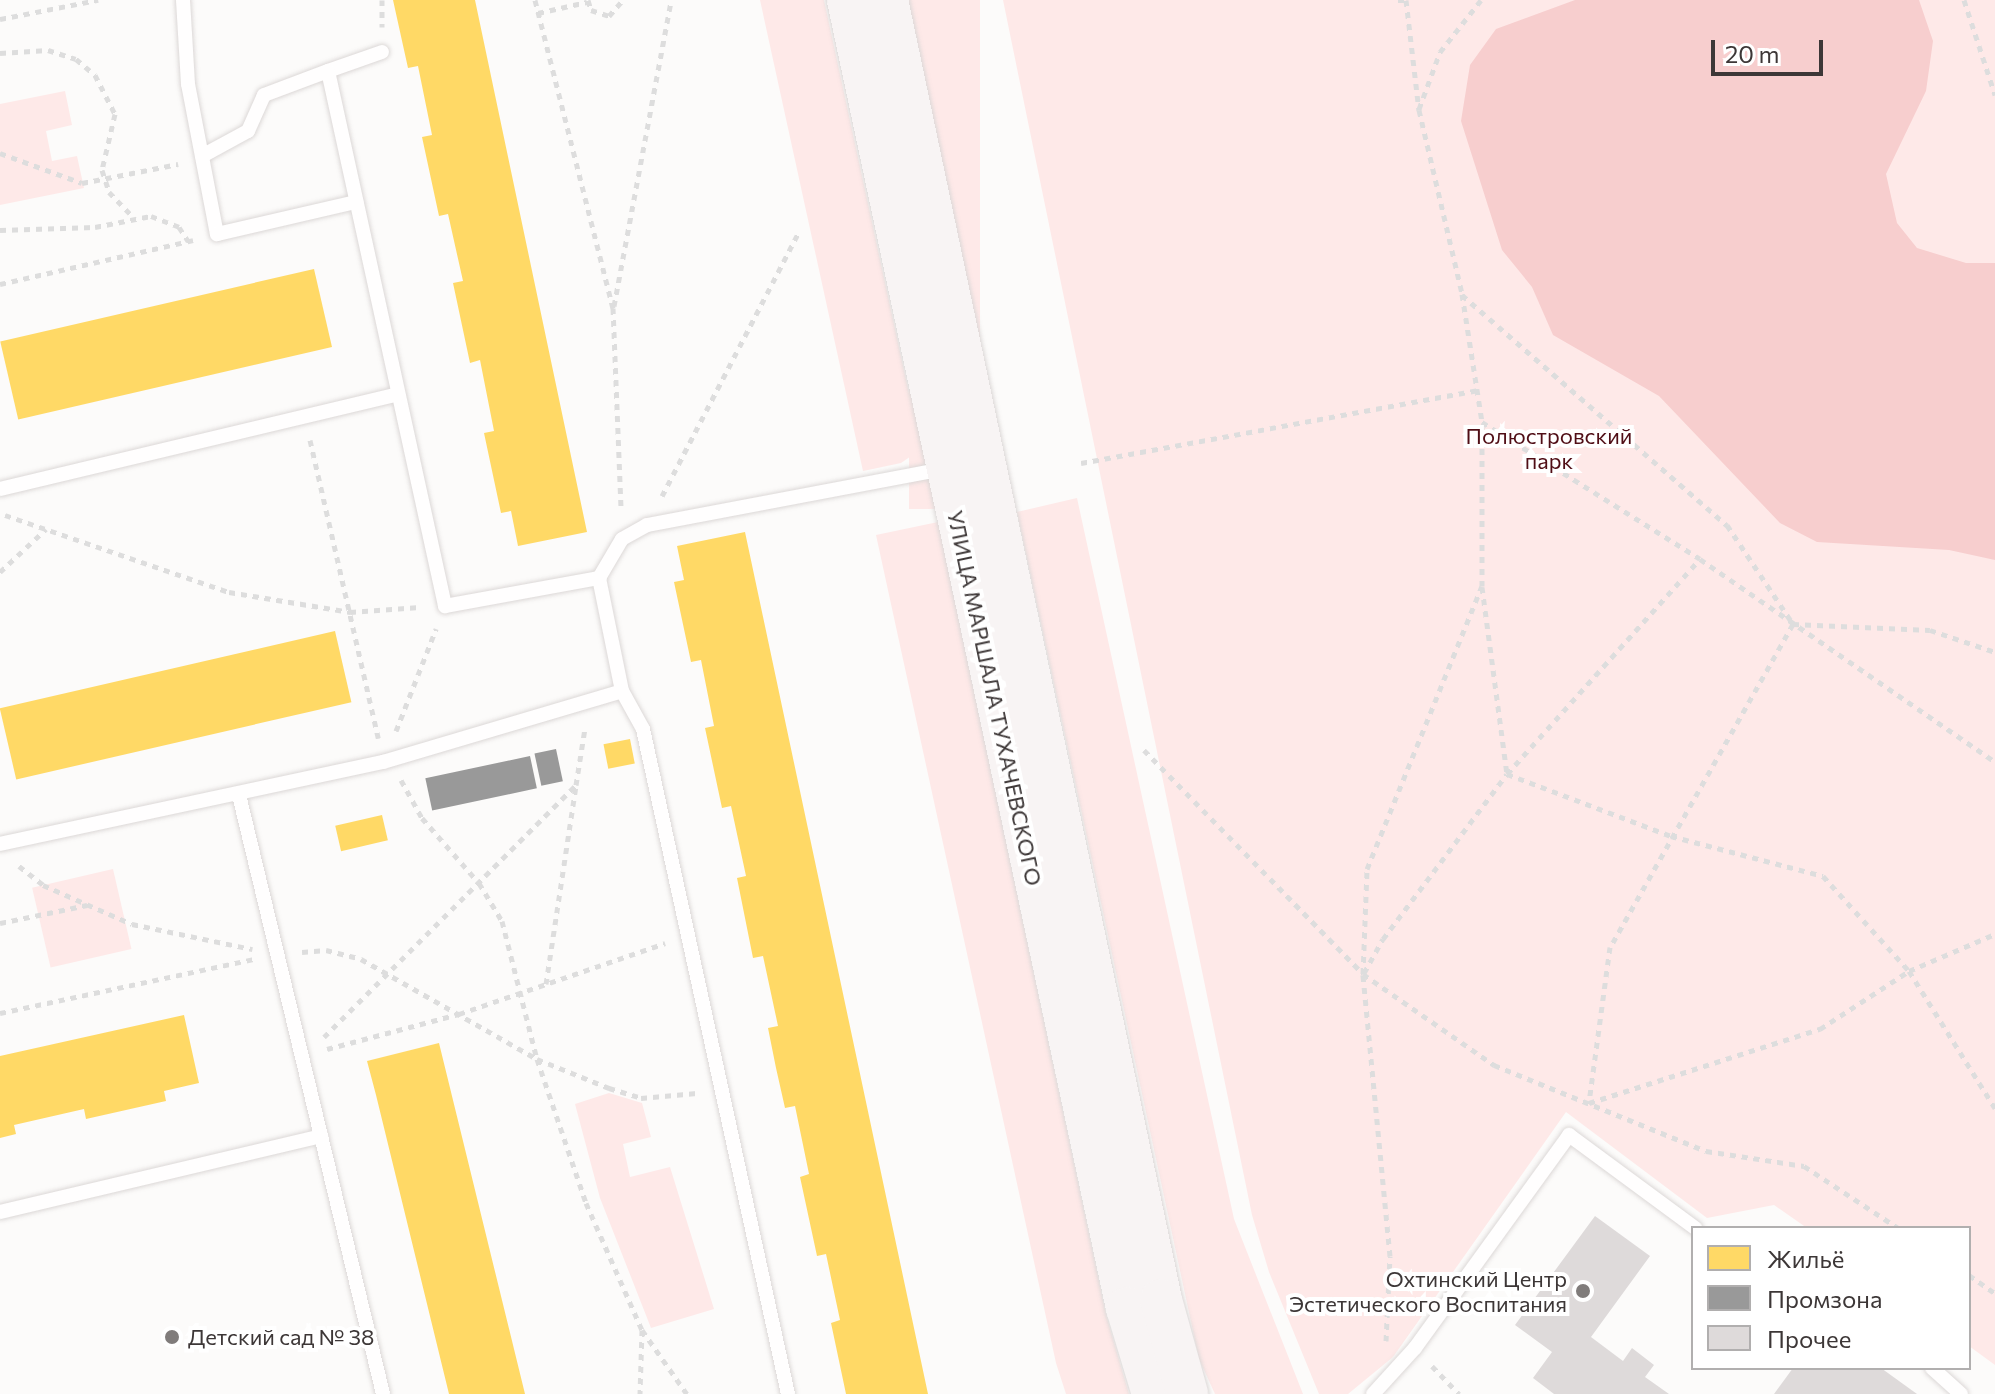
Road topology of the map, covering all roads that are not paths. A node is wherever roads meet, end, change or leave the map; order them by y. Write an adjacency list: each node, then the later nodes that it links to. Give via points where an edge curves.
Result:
1 (183, 0): 6 (lane, via 188,84)
2 (848, 0): 9 (street, УЛИЦА МАРШАЛА ТУХАЧЕВСКОГО)
3 (887, 0): 9 (street, УЛИЦА МАРШАЛА ТУХАЧЕВСКОГО)
4 (382, 52): 5 (lane)
5 (328, 71): 6 (lane, via 264,95 248,131); 7 (lane)
6 (202, 156): 7 (lane, via 217,234)
7 (356, 202): 8 (lane)
8 (398, 394): 10 (lane); 11 (lane, via 445,606)
9 (965, 464): 11 (lane, via 647,525 622,539); 21 (street, УЛИЦА МАРШАЛА ТУХАЧЕВСКОГО, via 1127,1308); 22 (street, УЛИЦА МАРШАЛА ТУХАЧЕВСКОГО)
10 (0, 489)
11 (599, 578): 12 (lane)
12 (622, 691): 13 (lane, via 386,761); 20 (lane, via 643,729)
13 (239, 795): 14 (lane); 15 (lane)
14 (0, 844)
15 (321, 1136): 16 (lane); 19 (lane)
16 (0, 1212)
17 (1692, 1226): 23 (lane, via 1569,1135 1415,1348)
18 (1934, 1370): 24 (lane)
19 (383, 1394)
20 (788, 1394)
21 (1153, 1394)
22 (1187, 1394)
23 (1373, 1394)
24 (1961, 1394)

